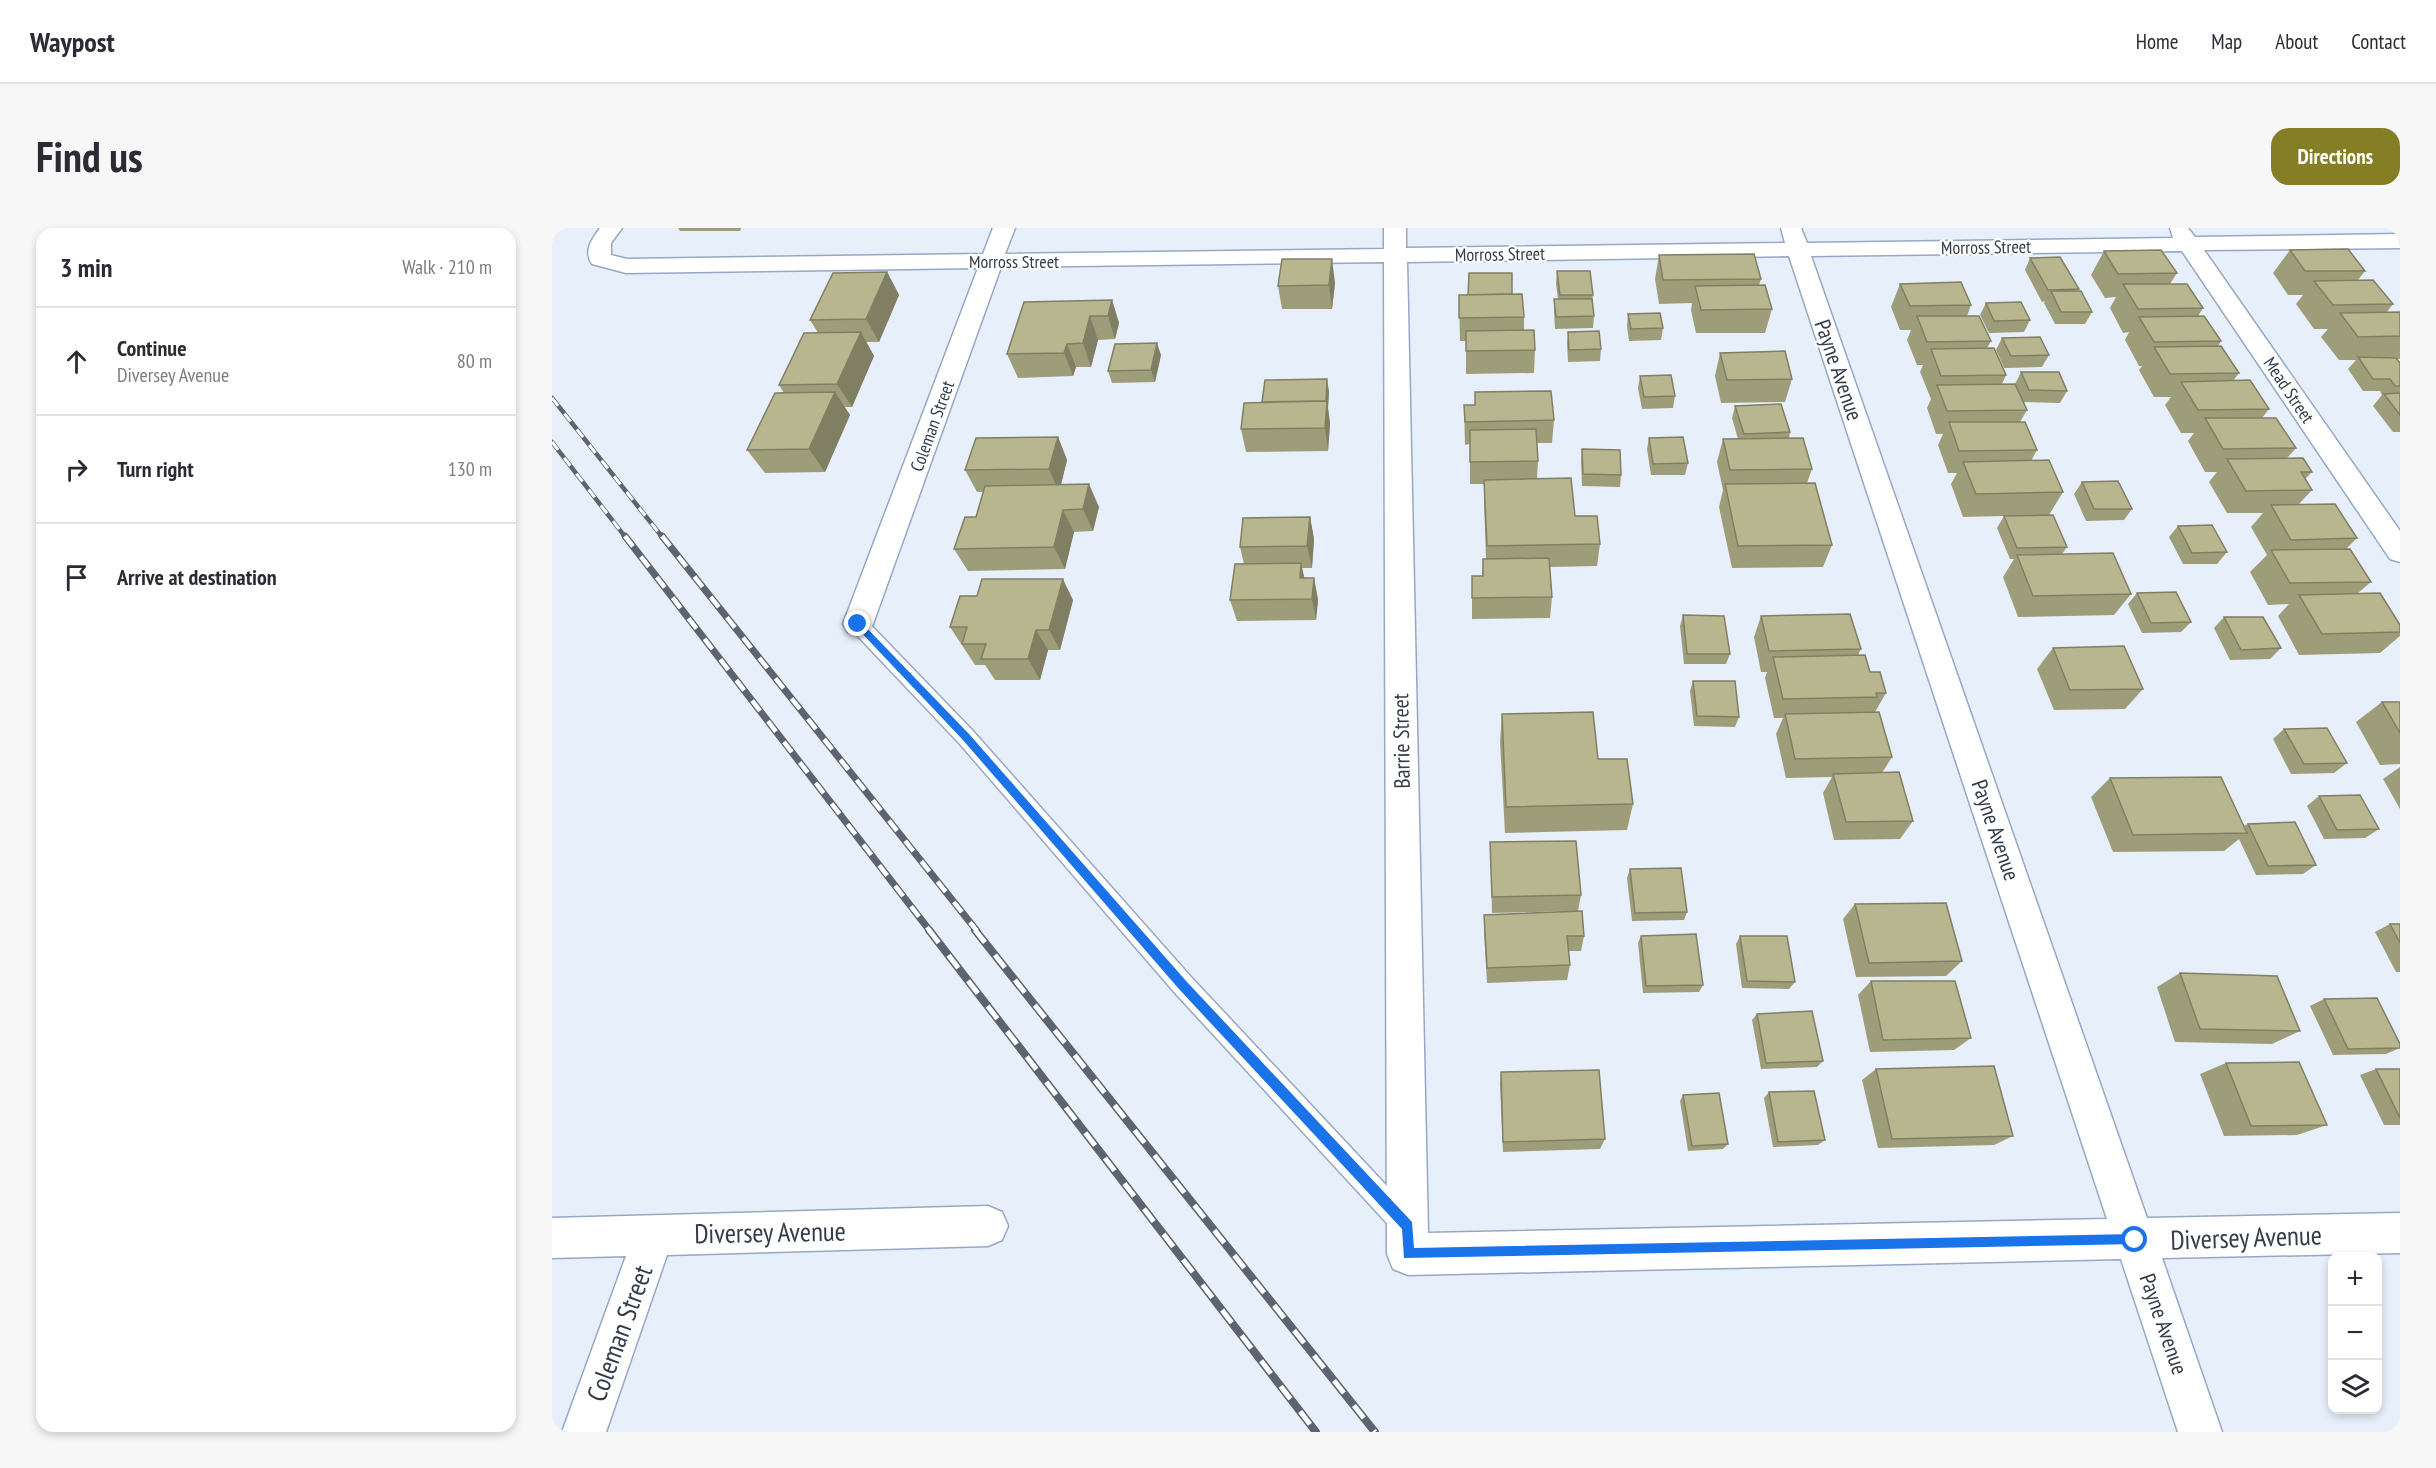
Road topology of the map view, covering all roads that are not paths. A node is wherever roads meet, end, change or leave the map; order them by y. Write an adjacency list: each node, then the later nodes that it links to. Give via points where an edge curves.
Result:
1 (611, 228): 7 (street, Morross Street, via 600,243 600,259 626,266)
2 (1004, 228): 7 (street, Coleman Street)
3 (2184, 236): 4 (street, Morross Street); 5 (street, Morross Street); 8 (street, Mead Street)
4 (1794, 239): 6 (street, Morross Street); 15 (street, Payne Avenue)
5 (2400, 241)
6 (1395, 242): 7 (street, Morross Street); 14 (street, Barrie Street)
7 (992, 261): 9 (street, Coleman Street)
8 (2400, 552)
9 (858, 624): 14 (lane, via 966,737)
10 (988, 1226): 12 (street, Diversey Avenue)
11 (2400, 1233): 15 (street, Diversey Avenue)
12 (654, 1234): 13 (street, Diversey Avenue); 16 (street, Coleman Street)
13 (552, 1238)
14 (1408, 1240): 15 (street, Diversey Avenue)
15 (2135, 1240): 17 (street, Payne Avenue)
16 (584, 1432)
17 (2200, 1432)

